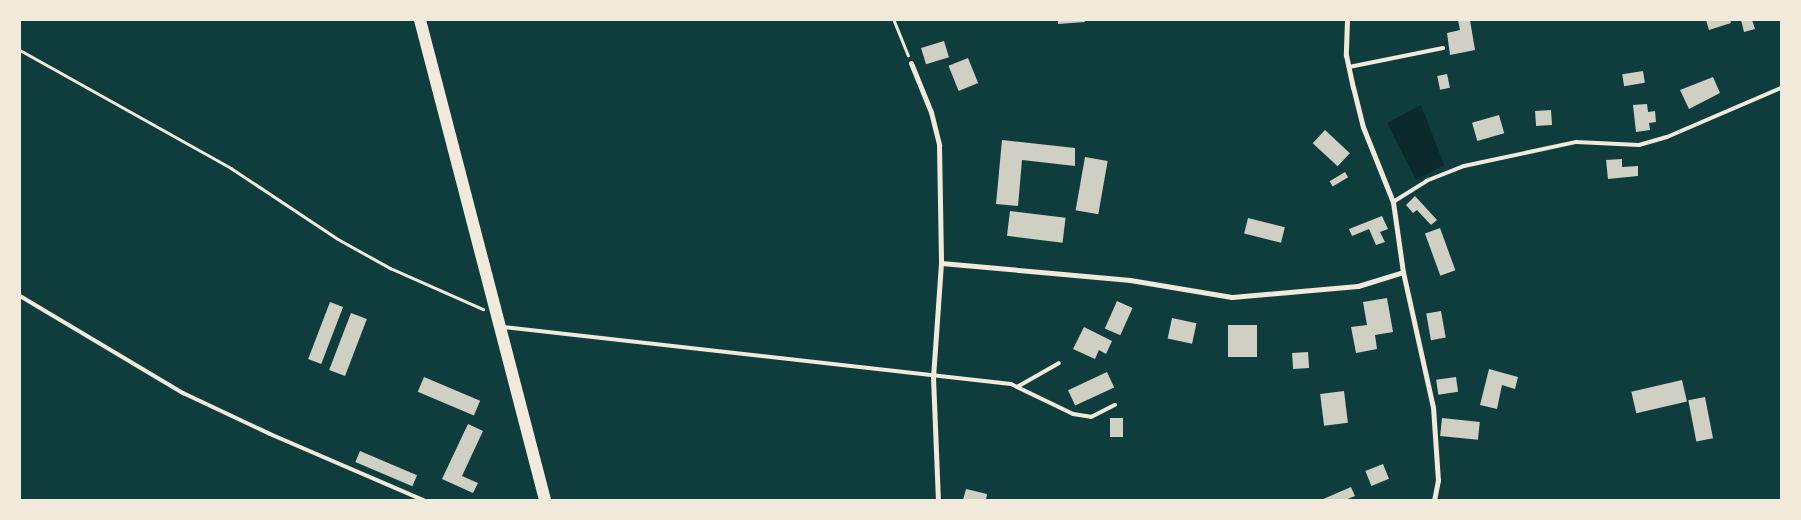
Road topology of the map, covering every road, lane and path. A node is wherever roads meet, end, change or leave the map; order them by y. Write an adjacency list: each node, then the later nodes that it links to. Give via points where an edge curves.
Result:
1 (420, 20): 13 (main road)
2 (894, 20): 6 (path)
3 (1347, 20): 7 (street)
4 (1443, 48): 7 (lane)
5 (20, 50): 13 (path, via 231,168 338,239 390,268 478,309)
6 (911, 63): 10 (street, via 931,112 939,145)
7 (1349, 68): 9 (street, via 1363,127)
8 (1781, 88): 9 (lane, via 1667,137 1639,145 1576,142 1464,166 1426,181)
9 (1393, 202): 11 (street)
10 (941, 263): 11 (street, via 1130,280 1232,297 1358,286); 16 (street)
11 (1403, 272): 22 (street, via 1433,407 1438,480)
12 (20, 296): 19 (lane, via 183,393)
13 (497, 308): 14 (main road)
14 (502, 327): 16 (lane); 20 (main road)
15 (1059, 363): 17 (lane)
16 (933, 377): 17 (lane); 21 (street)
17 (1017, 387): 18 (lane, via 1072,414 1091,417)
18 (1115, 405)
19 (423, 500)
20 (545, 500)
21 (938, 500)
22 (1434, 500)

